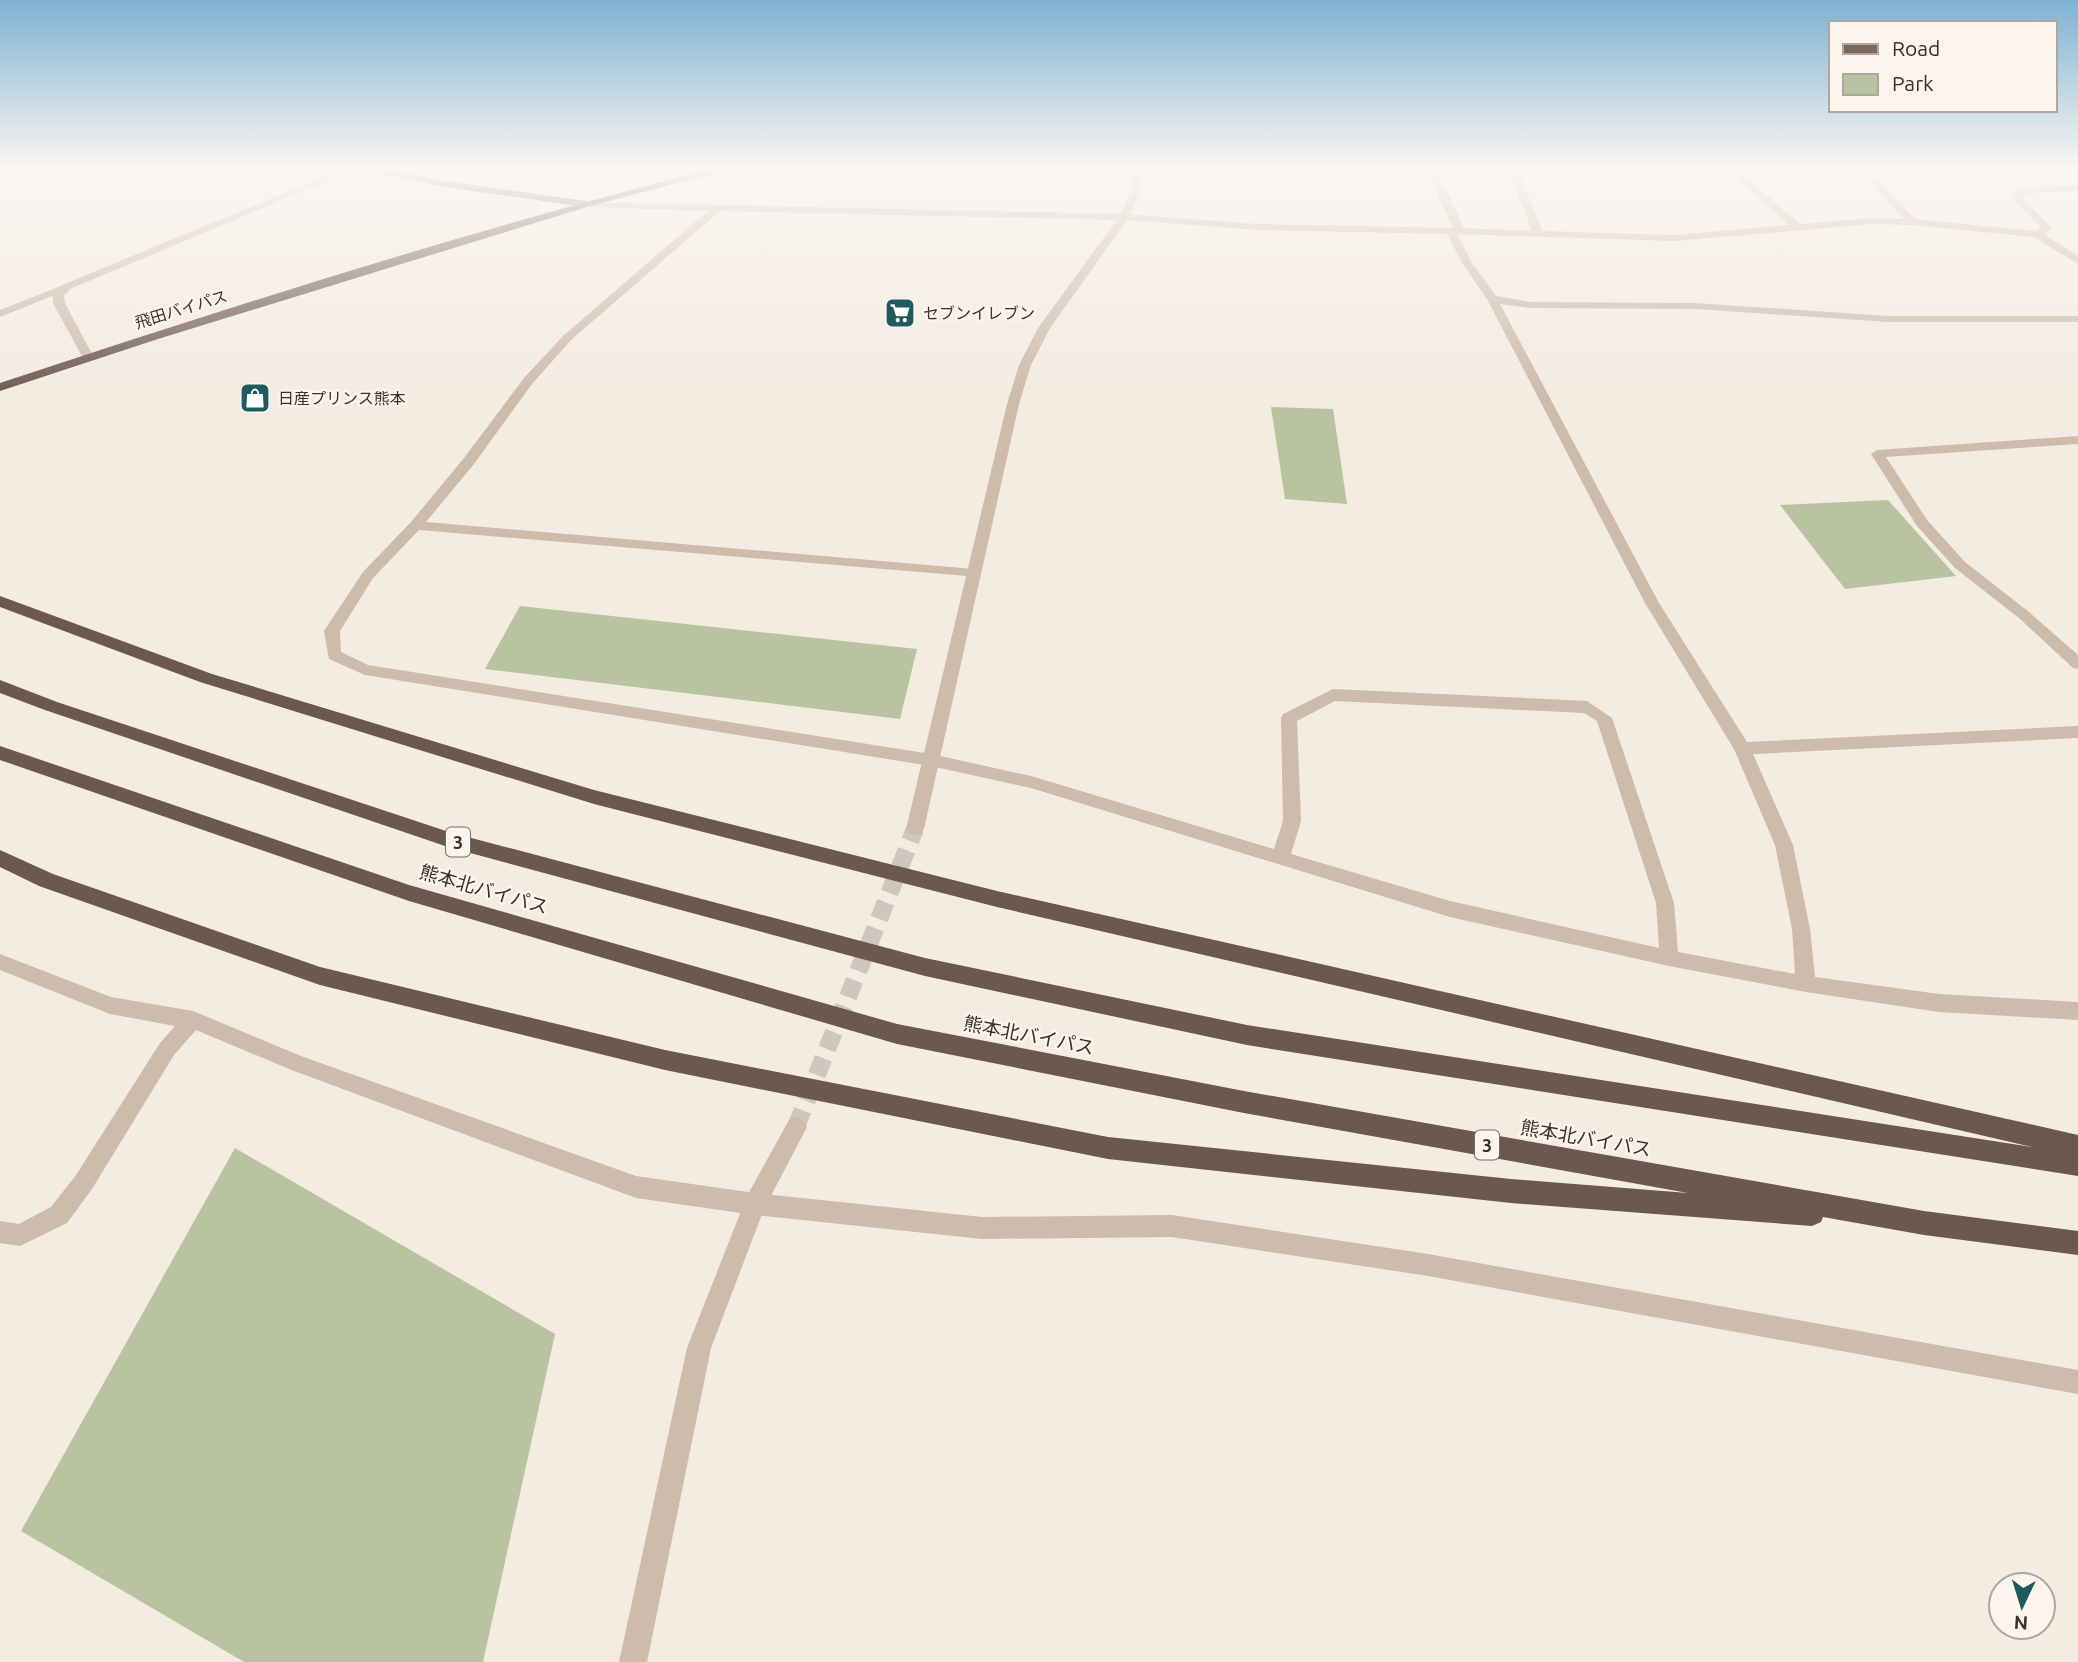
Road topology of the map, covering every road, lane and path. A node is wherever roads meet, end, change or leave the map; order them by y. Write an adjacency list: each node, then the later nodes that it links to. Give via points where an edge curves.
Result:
1 (170, 244): 8 (street)
2 (458, 244): 12 (highway, 飛田バイパス)
3 (676, 244): 16 (street, via 567,338 527,381)
4 (1105, 244): 17 (street, via 1044,328 1025,365)
5 (1460, 244): 9 (street)
6 (2052, 244): 7 (street)
7 (2078, 261)
8 (66, 287): 10 (street); 12 (street, via 58,296 59,303)
9 (1492, 299): 11 (street, via 1530,305 1694,306 1889,318); 22 (street, via 1652,603)
10 (0, 314)
11 (2078, 319)
12 (88, 358): 13 (highway, 飛田バイパス); 14 (highway)
13 (0, 387)
14 (0, 399)
15 (2078, 440): 19 (street, via 1877,454 1922,523 1960,565)
16 (416, 525): 17 (street); 24 (street, via 368,575 331,631 334,655 365,670)
17 (974, 574): 24 (street)
18 (0, 601): 34 (highway, via 206,678 594,797 1010,902)
19 (2078, 664)
20 (0, 686): 35 (highway, 熊本北バイパス / 3, via 448,839 925,967 1247,1035)
21 (2078, 732): 22 (street)
22 (1742, 748): 30 (street, via 1784,845 1801,929)
23 (0, 753): 37 (highway, 熊本北バイパス / 3, via 409,893 897,1034 1244,1102)
24 (931, 760): 25 (street); 27 (street, via 1031,782)
25 (915, 829)
26 (0, 858): 37 (highway, via 46,880 320,976 665,1060 1108,1147 1511,1191)
27 (1280, 859): 28 (street, via 1450,909); 28 (street, via 1292,821 1289,718 1333,695 1587,707 1604,718 1665,903)
28 (1669, 958): 30 (street)
29 (0, 962): 32 (street, via 110,1005)
30 (1806, 984): 31 (street, via 1939,1003)
31 (2078, 1011)
32 (193, 1020): 36 (street, via 296,1063 636,1186); 38 (street, via 167,1049 59,1215 20,1234)
33 (796, 1127): 36 (street)
34 (2078, 1146)
35 (2078, 1165)
36 (755, 1204): 40 (street, via 982,1228 1172,1226 1428,1265); 41 (street, via 699,1348)
37 (1924, 1223): 39 (highway, 熊本北バイパス / 3)
38 (0, 1232)
39 (2078, 1243)
40 (2078, 1382)
41 (633, 1662)

